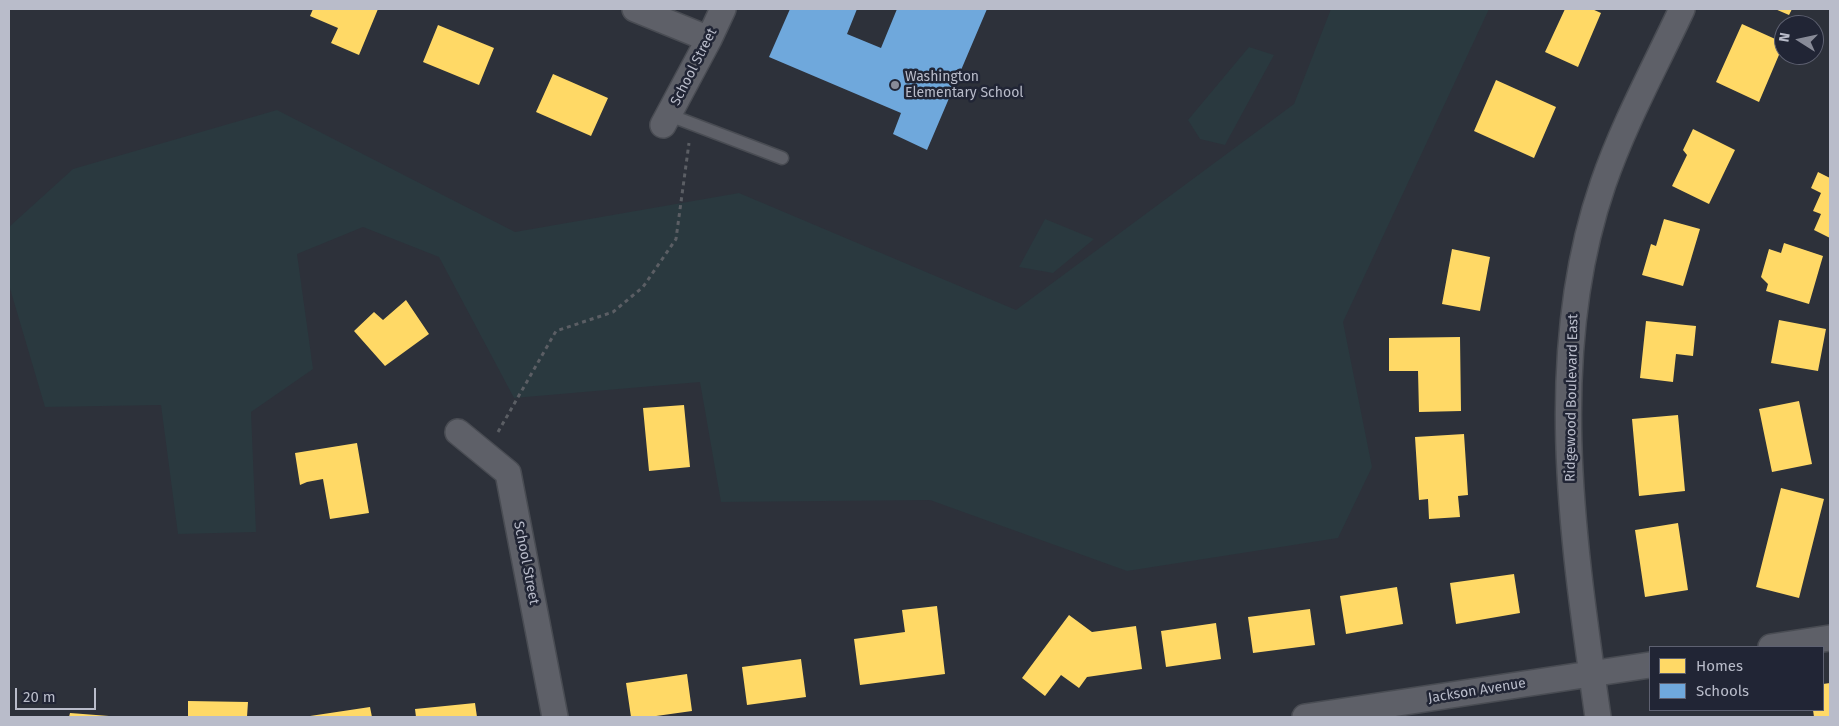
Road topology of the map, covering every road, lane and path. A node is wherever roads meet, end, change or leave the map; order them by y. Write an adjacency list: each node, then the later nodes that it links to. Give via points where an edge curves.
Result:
1 (635, 9): 4 (street)
2 (723, 9): 4 (street, School Street)
3 (1682, 9): 13 (street, Ridgewood Boulevard East, via 1626,125 1603,185 1585,247 1573,310 1570,472)
4 (709, 39): 5 (street, School Street)
5 (666, 120): 6 (lane)
6 (692, 124): 7 (lane); 9 (path, via 676,239 642,287 613,312 556,331)
7 (782, 158)
8 (458, 432): 9 (street, School Street)
9 (485, 454): 14 (street, School Street, via 508,473)
10 (1830, 638): 11 (street)
11 (1778, 646)
12 (1649, 665): 13 (street, Jackson Avenue)
13 (1592, 674): 15 (street, Jackson Avenue); 16 (street, Ridgewood Boulevard East)
14 (555, 717)
15 (1304, 717)
16 (1598, 717)

